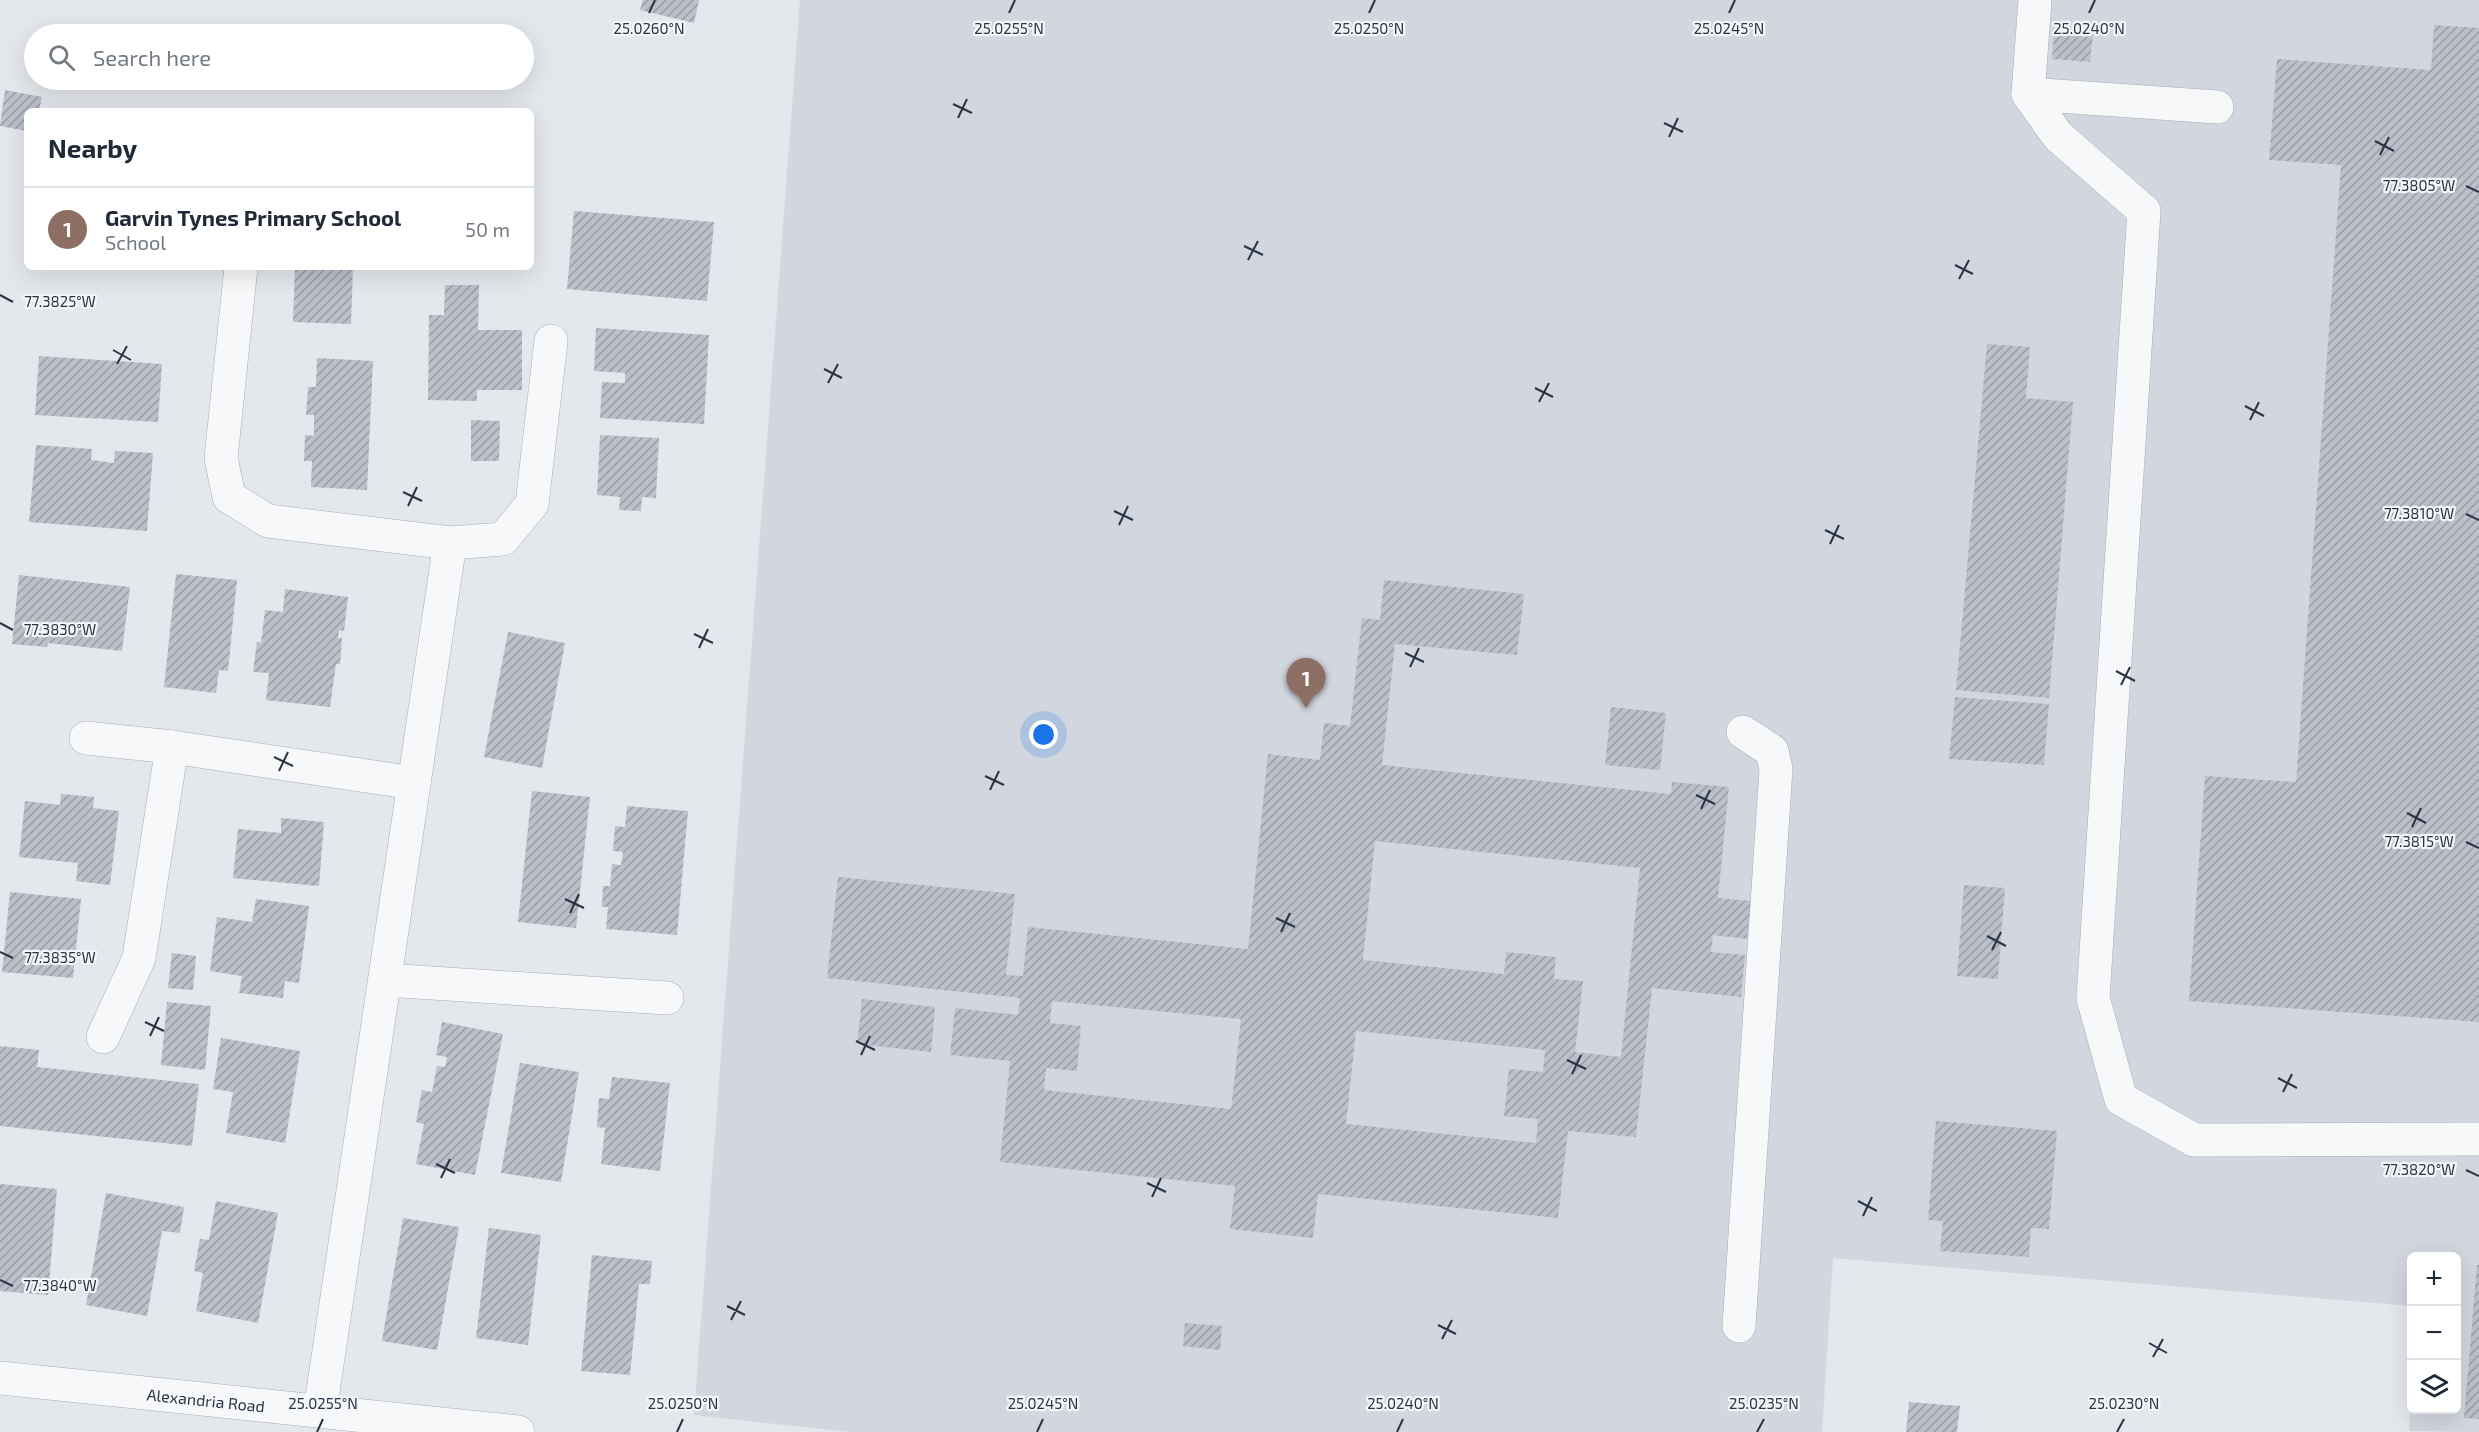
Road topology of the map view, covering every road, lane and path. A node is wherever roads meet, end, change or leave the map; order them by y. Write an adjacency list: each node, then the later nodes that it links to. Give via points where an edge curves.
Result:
1 (2035, 0): 2 (street)
2 (2028, 94): 3 (street); 14 (street, via 2058,136 2144,211 2093,998 2121,1099 2194,1140)
3 (2217, 107)
4 (241, 270): 6 (street, via 221,458 229,497 268,521)
5 (551, 341): 6 (street, via 532,504 503,539)
6 (450, 543): 10 (street)
7 (1743, 732): 15 (street, via 1772,751 1776,769)
8 (87, 738): 9 (street)
9 (172, 747): 10 (street); 13 (street, via 139,958)
10 (414, 783): 11 (street)
11 (385, 980): 12 (street); 17 (street)
12 (667, 998)
13 (103, 1037)
14 (2479, 1139)
15 (1739, 1326)
16 (0, 1378): 17 (street, Alexandria Road)
17 (320, 1411): 18 (street, Alexandria Road)
18 (518, 1432)

